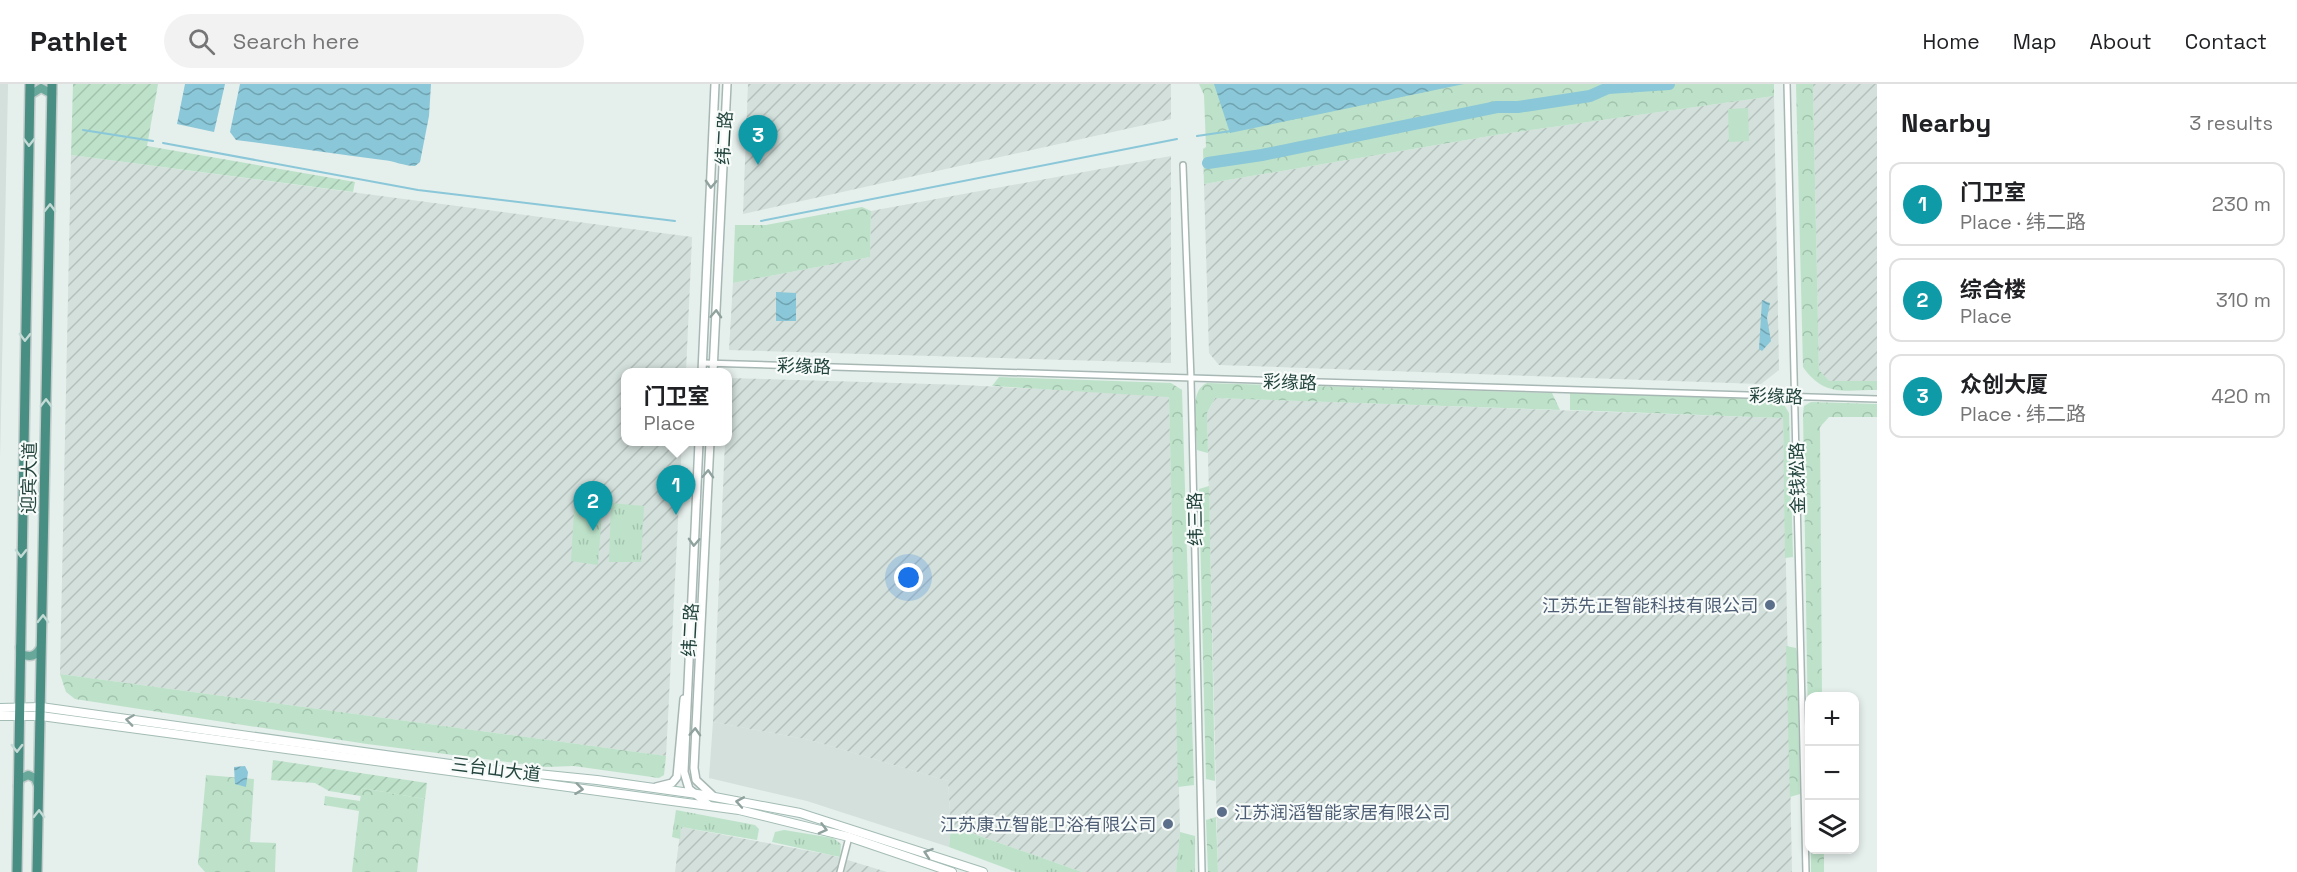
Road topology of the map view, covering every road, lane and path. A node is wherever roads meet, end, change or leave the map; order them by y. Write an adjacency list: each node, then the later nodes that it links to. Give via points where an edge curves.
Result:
1 (30, 84): 7 (highway, 迎宾大道)
2 (52, 84): 6 (highway, 迎宾大道)
3 (728, 84): 10 (street, 纬二路, one-way to 3)
4 (1787, 84): 14 (street, 金钱松路)
5 (715, 86): 9 (street, 纬二路, one-way to 9)
6 (52, 94): 7 (main road, via 41,88); 19 (highway, 迎宾大道, one-way to 6)
7 (30, 95): 18 (highway, 迎宾大道, one-way to 18)
8 (1183, 165): 13 (street, 纬三路)
9 (703, 363): 10 (street, 彩缘路); 11 (street, 纬二路)
10 (714, 363): 12 (street, 纬二路); 13 (street, 彩缘路)
11 (702, 368)
12 (713, 368)
13 (1191, 379): 14 (street, 彩缘路); 37 (street, 纬三路)
14 (1795, 397): 15 (street, 彩缘路); 38 (street, 金钱松路)
15 (1877, 399)
16 (699, 446): 20 (street, 纬二路, one-way to 20)
17 (710, 446): 29 (street, 纬二路, one-way to 17, via 702,788 694,768)
18 (19, 644): 19 (main road, via 21,654 26,656 34,656); 22 (highway, 迎宾大道)
19 (42, 646): 23 (highway, 迎宾大道)
20 (688, 685): 26 (street, via 681,710 677,777 672,783); 28 (street, 纬二路, via 684,772)
21 (0, 708): 22 (main road, 三台山大道)
22 (17, 711): 23 (main road, 三台山大道); 24 (main road, 三台山大道); 27 (highway, 迎宾大道, one-way to 27)
23 (41, 711): 25 (highway, 迎宾大道); 26 (main road, 三台山大道, one-way to 23); 30 (main road, 三台山大道, one-way to 30)
24 (0, 716)
25 (39, 788): 27 (main road, via 35,778 28,775 20,779); 33 (highway, 迎宾大道, one-way to 25)
26 (651, 788): 28 (main road, 三台山大道)
27 (17, 789): 32 (highway, 迎宾大道)
28 (693, 794): 29 (main road, 三台山大道); 30 (street)
29 (720, 798): 36 (main road, 三台山大道, one-way to 29, via 800,813)
30 (711, 806): 31 (main road, 三台山大道, one-way to 31)
31 (849, 837): 34 (street); 35 (main road, 三台山大道)
32 (17, 872)
33 (37, 872)
34 (840, 872)
35 (952, 872)
36 (983, 872)
37 (1202, 872)
38 (1806, 872)

